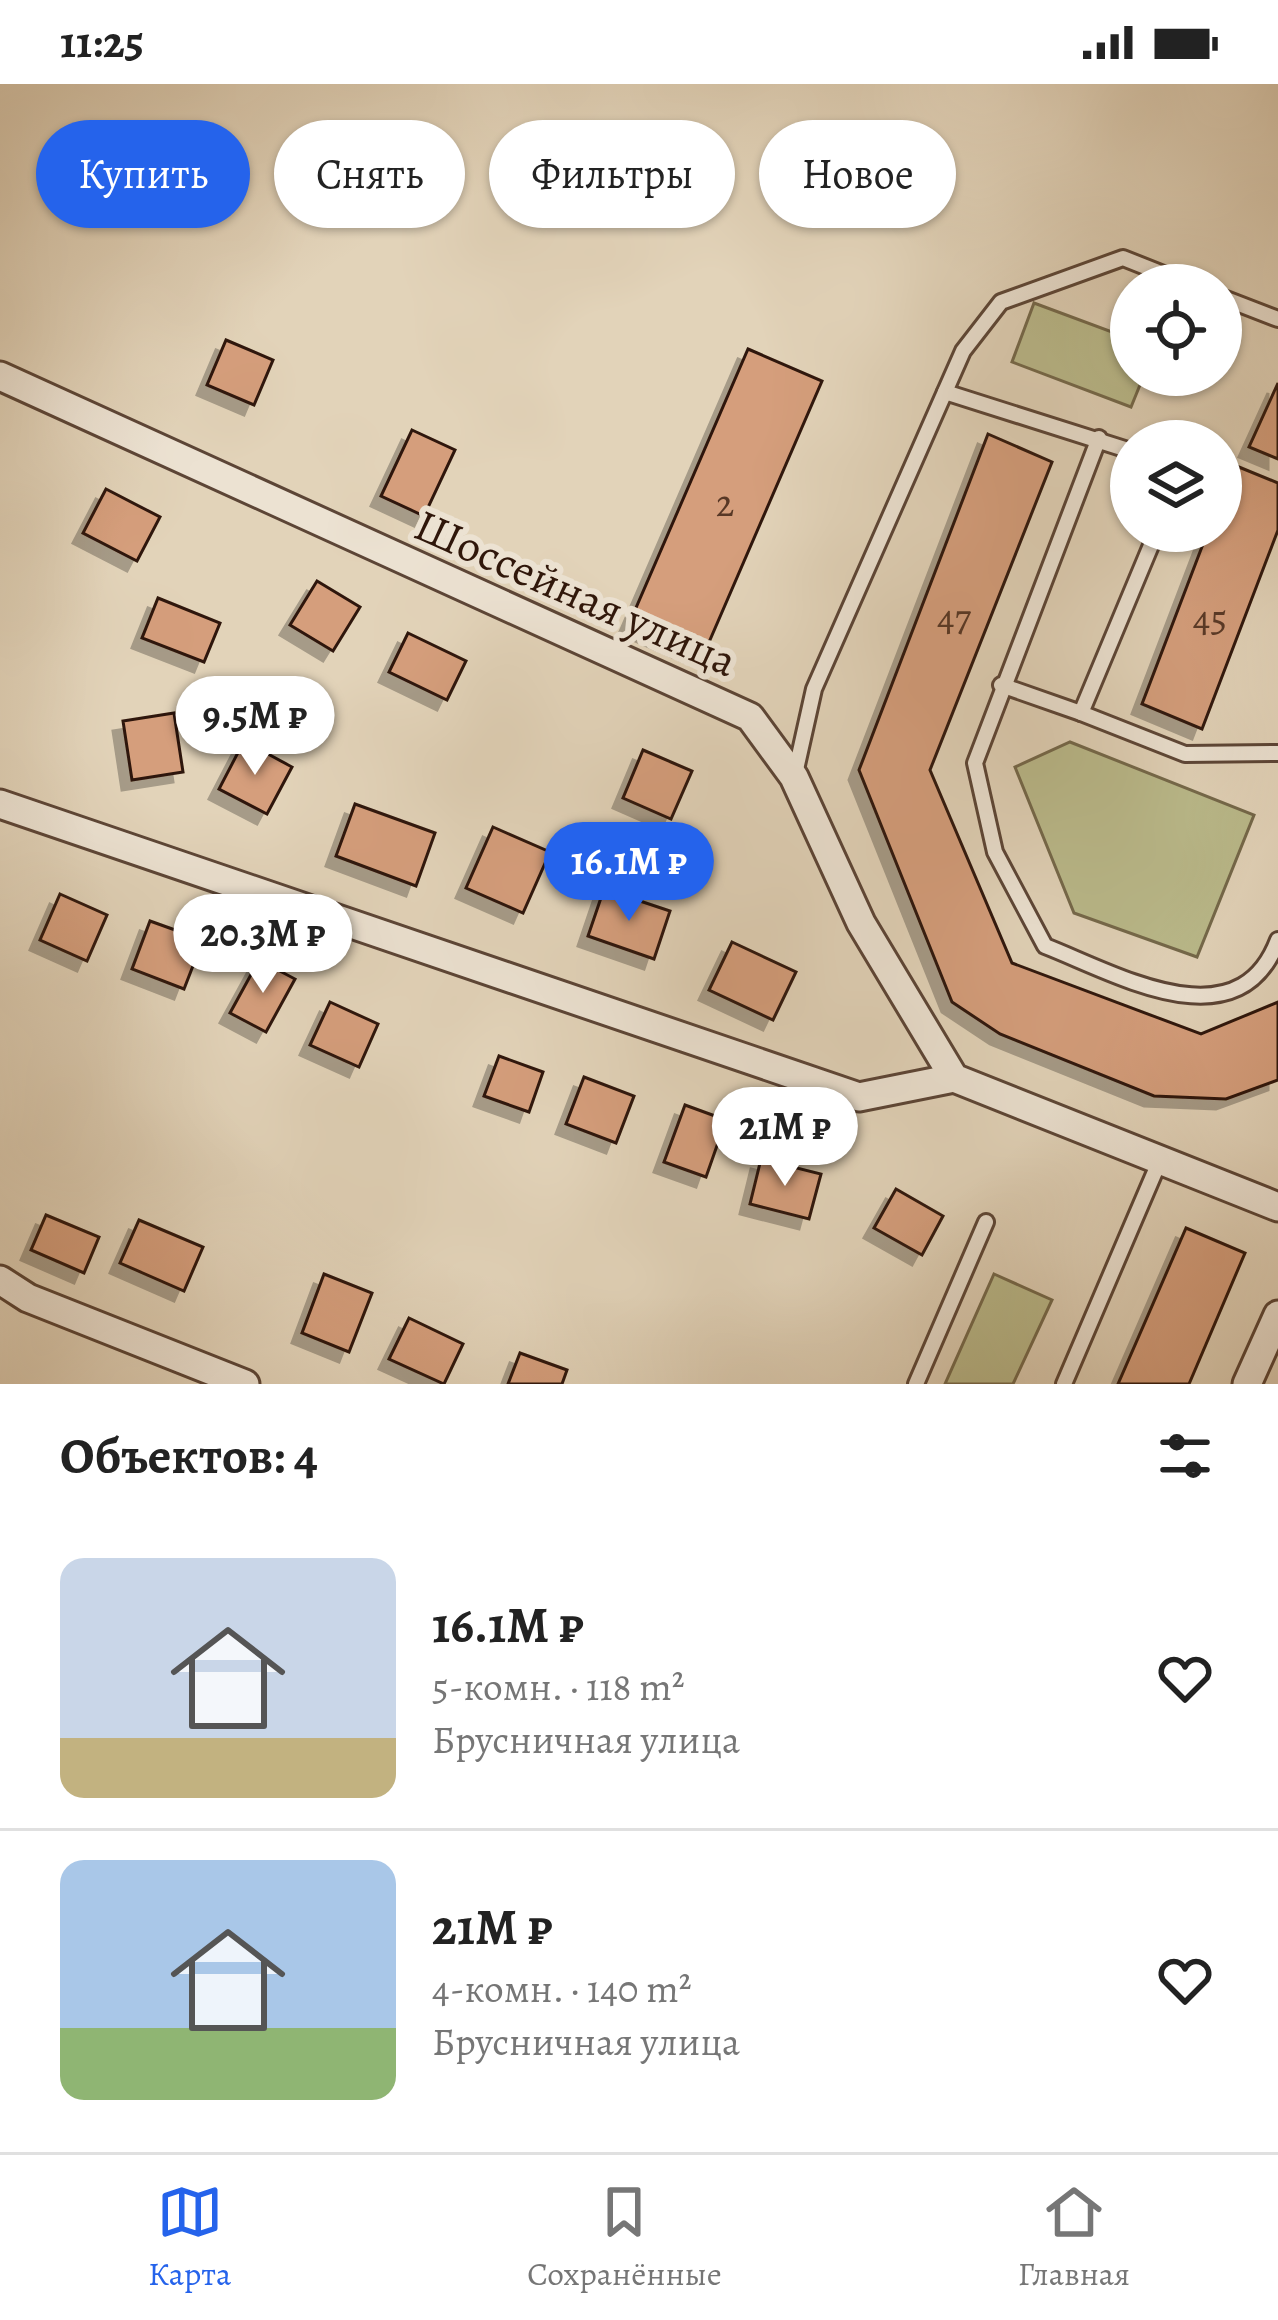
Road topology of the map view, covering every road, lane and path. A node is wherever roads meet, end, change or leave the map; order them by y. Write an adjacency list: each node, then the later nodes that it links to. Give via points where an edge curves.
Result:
1 (1138, 264): 5 (lane, via 1123,258 1001,302 963,351)
2 (1242, 305): 3 (lane)
3 (1278, 319)
4 (0, 376): 12 (street, Шоссейная улица, via 750,717)
5 (945, 392): 6 (lane); 12 (lane, via 814,689)
6 (1099, 438): 7 (lane); 9 (lane)
7 (1110, 442)
8 (1147, 552): 10 (lane)
9 (1001, 685): 10 (lane); 14 (lane, via 975,763 995,852 1045,946 1180,999 1227,993 1270,962)
10 (1081, 713): 11 (lane, via 1185,754)
11 (1278, 753)
12 (794, 777): 15 (street, Шоссейная улица, via 861,923)
13 (0, 804): 15 (street, via 859,1097)
14 (1278, 940)
15 (955, 1078): 16 (street)
16 (1160, 1160): 17 (street); 23 (lane)
17 (1278, 1207)
18 (986, 1222): 22 (lane)
19 (0, 1280): 21 (street)
20 (1278, 1315): 24 (street)
21 (245, 1384)
22 (916, 1384)
23 (1064, 1384)
24 (1247, 1384)

